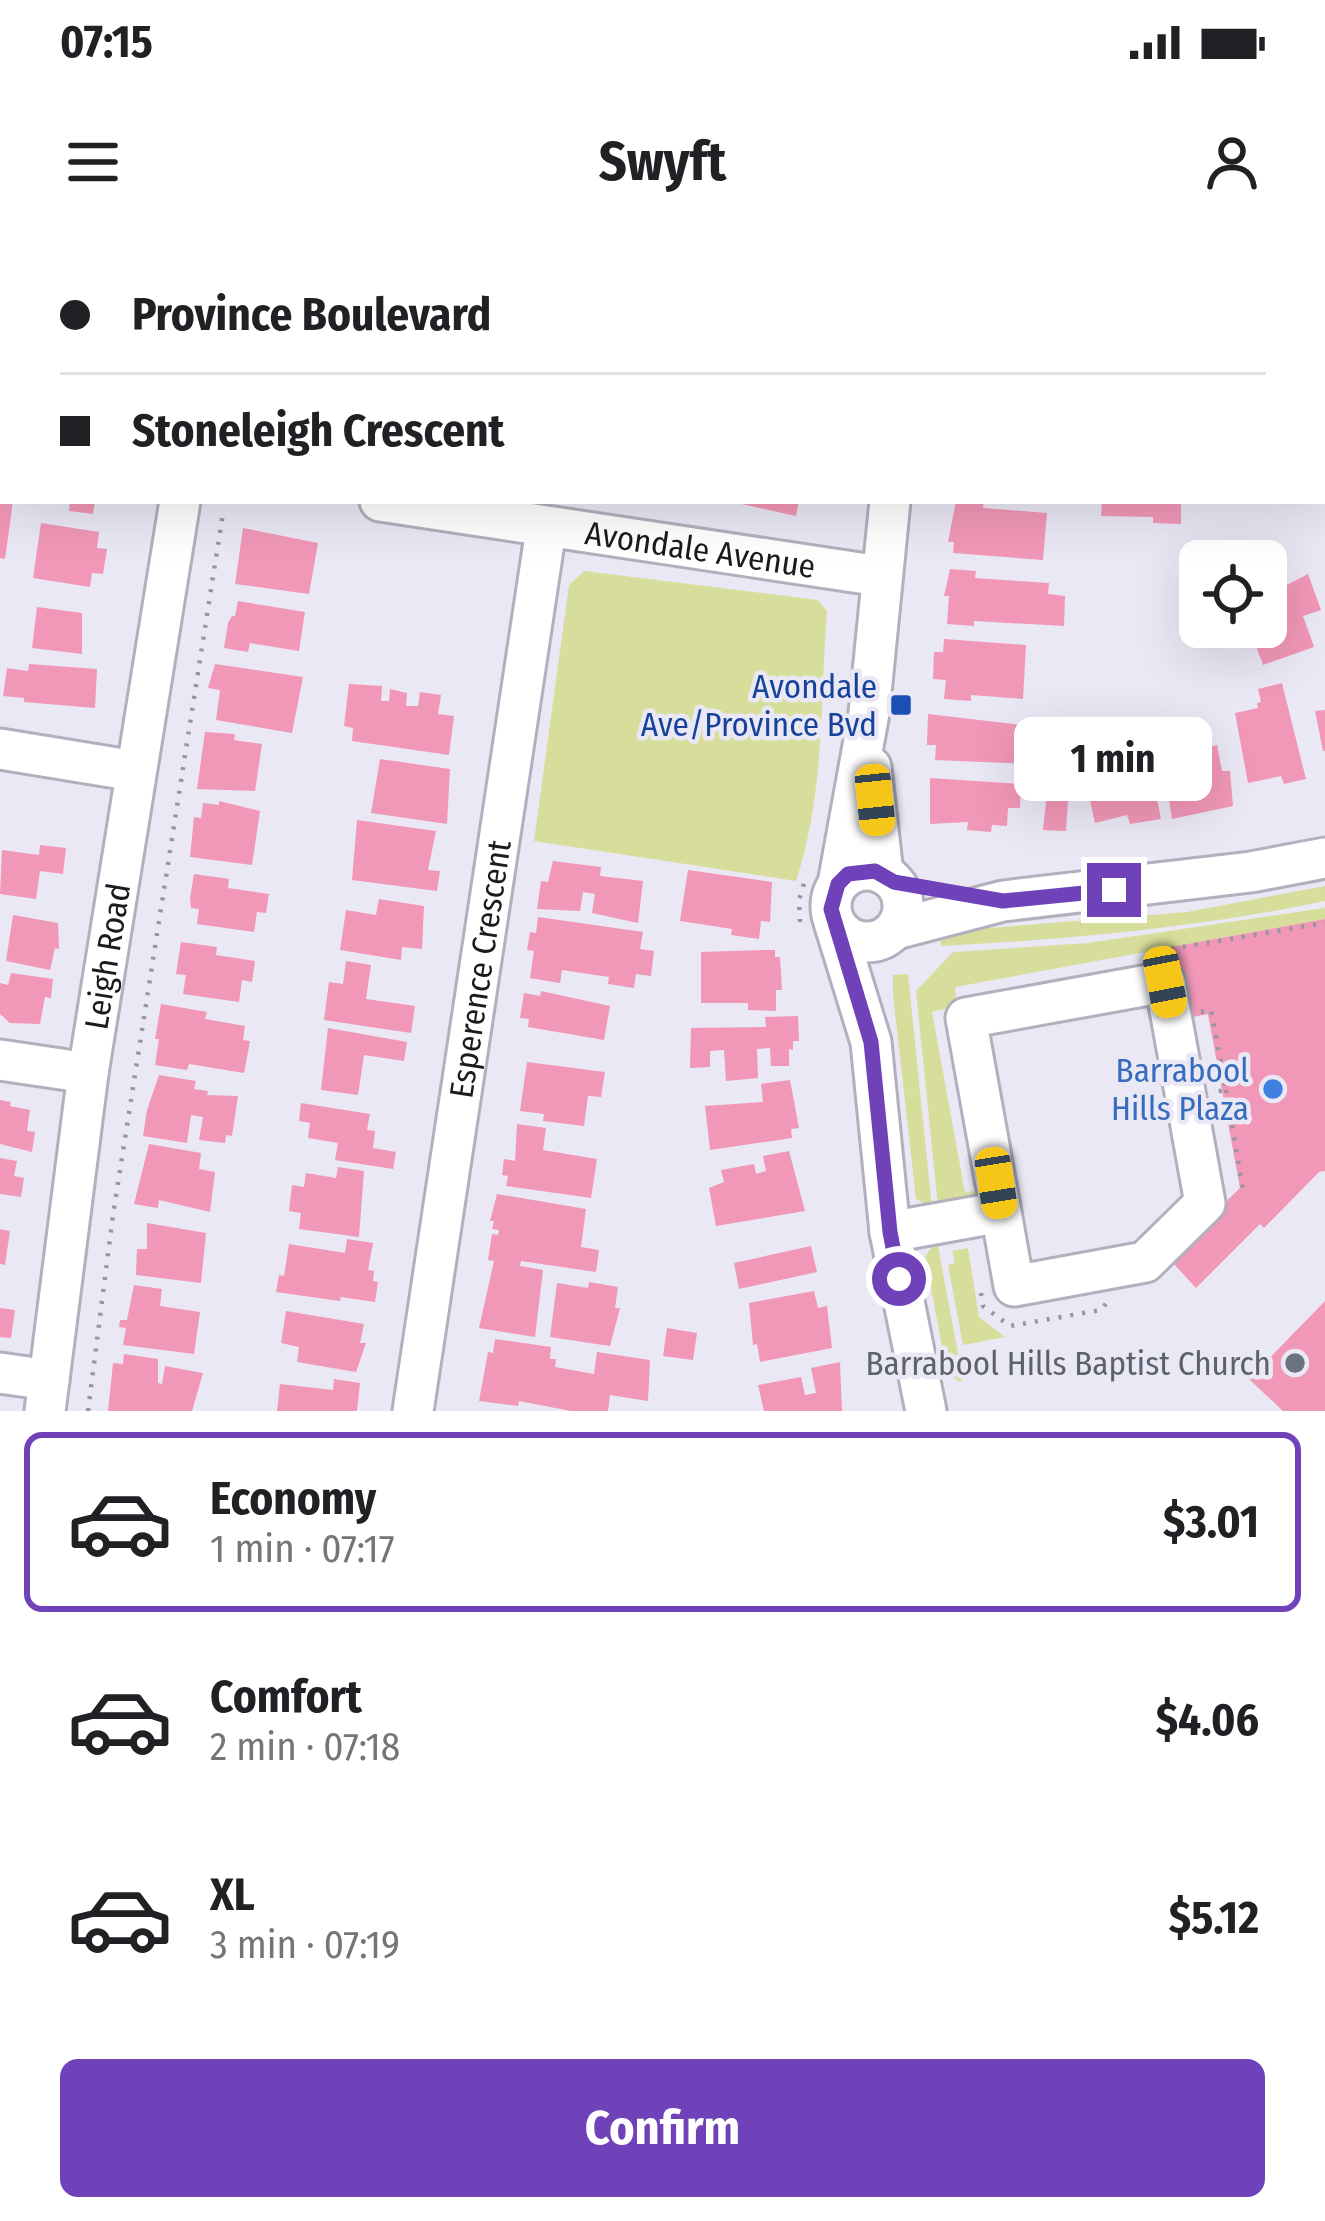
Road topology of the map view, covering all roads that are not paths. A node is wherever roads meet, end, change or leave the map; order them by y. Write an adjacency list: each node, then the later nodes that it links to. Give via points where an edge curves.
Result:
1 (180, 504): 8 (street, Leigh Road)
2 (398, 504): 4 (street, Avondale Avenue)
3 (890, 504): 5 (street)
4 (546, 529): 5 (street, Avondale Avenue); 21 (street, Esperence Crescent)
5 (880, 576): 6 (street)
6 (869, 713): 10 (street); 12 (street)
7 (0, 749): 8 (street)
8 (135, 771): 16 (street, Leigh Road)
9 (1325, 858): 11 (street)
10 (889, 878): 11 (street); 12 (street, via 861,870); 13 (street, via 903,905)
11 (1003, 901): 13 (street)
12 (836, 903): 13 (street, via 853,940); 14 (street)
13 (893, 931): 14 (street)
14 (871, 1042): 18 (street)
15 (0, 1060): 16 (street)
16 (88, 1073): 20 (street, Leigh Road)
17 (1000, 1212): 17 (street, via 1014,1286 1145,1262 1205,1203 1165,982 966,1018); 18 (street)
18 (890, 1232): 22 (street)
19 (0, 1373): 20 (street)
20 (47, 1396)
21 (413, 1411)
22 (926, 1411)

